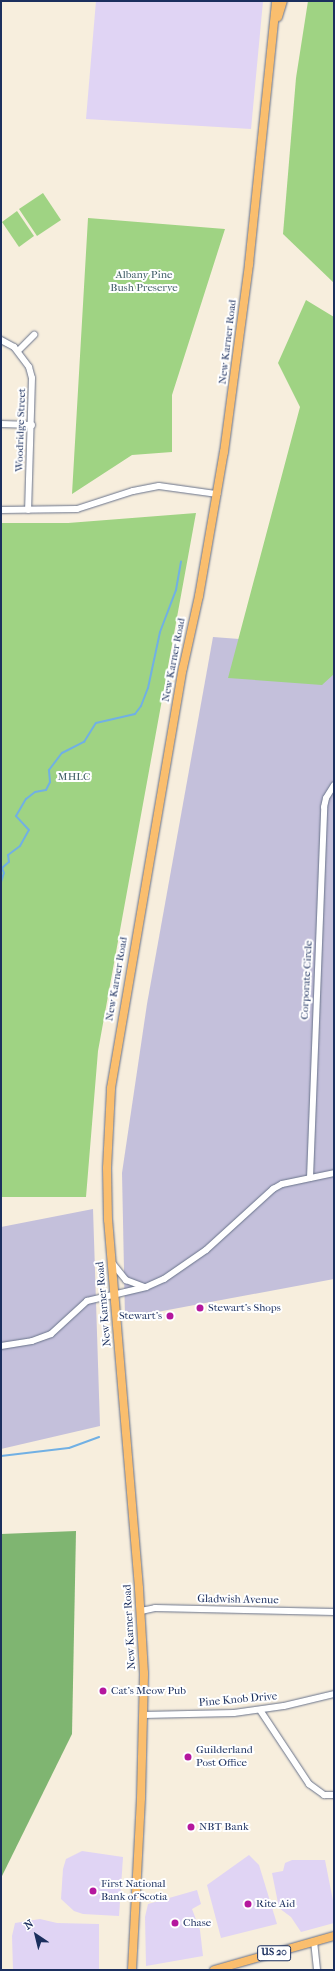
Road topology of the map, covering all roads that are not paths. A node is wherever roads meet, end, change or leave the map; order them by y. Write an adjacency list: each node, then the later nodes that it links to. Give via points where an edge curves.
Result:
1 (276, 1): 3 (main road, New Karner Road)
2 (283, 1): 3 (main road)
3 (272, 35): 9 (main road, New Karner Road, via 249,264)
4 (34, 335): 6 (street)
5 (1, 340): 6 (street, Woodridge Street)
6 (18, 351): 8 (street, Woodridge Street, via 29,367 32,378)
7 (1, 424): 8 (street)
8 (32, 425): 11 (street, Woodridge Street)
9 (216, 494): 11 (street, via 159,486 77,509); 15 (main road, New Karner Road, via 199,596 182,668 113,1064 107,1168)
10 (1, 510): 11 (street)
11 (28, 510)
12 (334, 785): 14 (street, Corporate Circle, via 324,807)
13 (334, 1173): 14 (street)
14 (310, 1178): 16 (street, via 282,1184 273,1189 189,1263)
15 (112, 1262): 16 (street, via 126,1280); 17 (main road, New Karner Road)
16 (146, 1288): 17 (street)
17 (115, 1295): 18 (street, via 88,1301 51,1334); 19 (main road, New Karner Road)
18 (1, 1346)
19 (141, 1611): 20 (street, Gladwish Avenue, via 156,1608); 23 (main road, New Karner Road)
20 (334, 1612)
21 (334, 1694): 22 (street, Pine Knob Drive)
22 (260, 1710): 23 (street, Pine Knob Drive); 24 (street, via 298,1770 313,1788 324,1795)
23 (143, 1715): 28 (main road, New Karner Road)
24 (334, 1795)
25 (334, 1936): 26 (main road, US 20)
26 (314, 1941): 27 (main road, US 20); 30 (street)
27 (226, 1968): 29 (main road, US 20)
28 (132, 1970)
29 (214, 1970)
30 (317, 1970)

